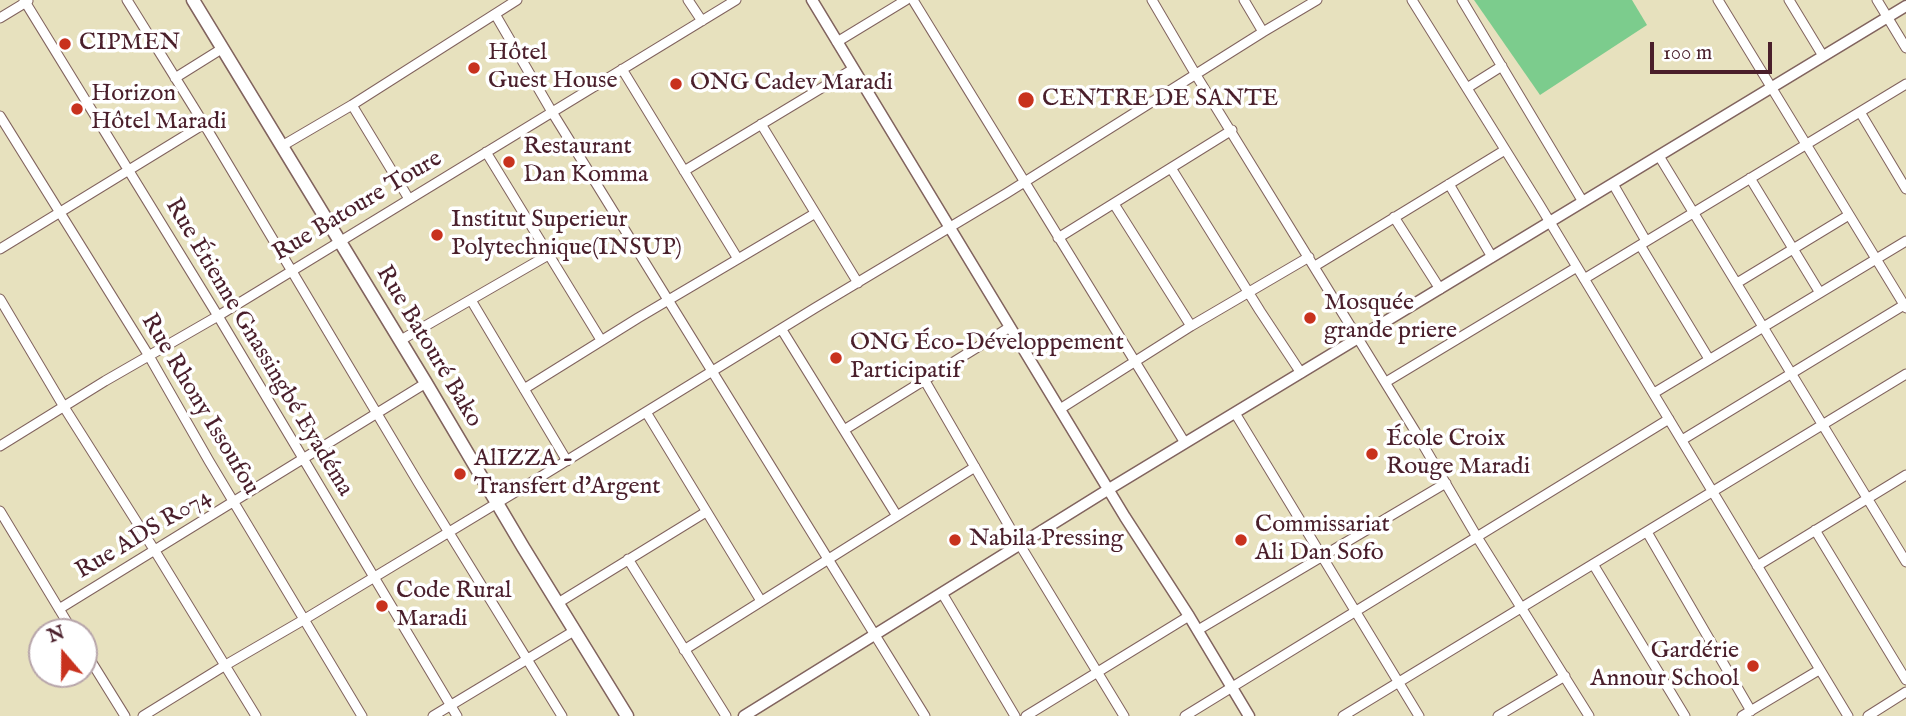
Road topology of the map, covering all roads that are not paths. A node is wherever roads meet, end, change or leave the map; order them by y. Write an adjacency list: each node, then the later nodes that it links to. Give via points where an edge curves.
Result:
1 (127, 0): 32 (street)
2 (193, 0): 25 (main road, Rue Batouré Bako)
3 (517, 0): 19 (street)
4 (688, 0): 22 (street)
5 (736, 0): 22 (street, Rue Batoure Toure)
6 (812, 0): 24 (street)
7 (906, 0): 24 (street)
8 (913, 0): 52 (street)
9 (1152, 0): 31 (street)
10 (1244, 0): 23 (street)
11 (1315, 0): 23 (street)
12 (1412, 0): 35 (street)
13 (1462, 0): 28 (street)
14 (1718, 0): 34 (street)
15 (1789, 0): 27 (street)
16 (1877, 0): 21 (street)
17 (27, 1): 20 (street); 49 (street, Rue Étienne Gnassingbé Eyadéma)
18 (1906, 6): 21 (street)
19 (495, 14): 36 (street); 37 (street)
20 (0, 18)
21 (1887, 18): 26 (street); 27 (street)
22 (702, 21): 29 (street, Rue Batoure Toure)
23 (1263, 32): 31 (street)
24 (837, 42): 30 (street)
25 (222, 48): 32 (street); 44 (main road, Rue Batouré Bako)
26 (1906, 48)
27 (1823, 56): 34 (street)
28 (1502, 66): 35 (street); 57 (street)
29 (622, 69): 37 (street, Rue Batoure Toure); 50 (street)
30 (853, 69): 41 (street); 65 (street)
31 (1196, 75): 42 (street); 52 (street)
32 (175, 78): 40 (street)
33 (1906, 84): 38 (street)
34 (1772, 87): 43 (street); 47 (street)
35 (1466, 88): 45 (street)
36 (352, 105): 44 (street); 56 (street)
37 (552, 111): 46 (street, Rue Batoure Toure); 88 (street)
38 (1860, 112): 43 (street); 55 (street)
39 (0, 116): 59 (street, Rue Rhony Issoufou)
40 (204, 124): 49 (street); 79 (street)
41 (761, 124): 50 (street); 61 (street)
42 (1232, 130): 48 (street); 73 (street)
43 (1806, 144): 51 (street); 62 (street)
44 (282, 146): 67 (main road, Rue Batouré Bako)
45 (1505, 150): 53 (street); 64 (street)
46 (486, 152): 56 (street, Rue Batoure Toure); 72 (street)
47 (1659, 156): 54 (street); 60 (street)
48 (1171, 168): 58 (street); 84 (street)
49 (129, 171): 59 (street); 90 (street, Rue Étienne Gnassingbé Eyadéma)
50 (684, 171): 75 (street)
51 (1751, 178): 60 (street); 71 (street)
52 (1026, 182): 65 (street); 66 (street)
53 (1449, 184): 63 (street); 74 (street)
54 (1613, 184): 57 (street); 69 (street)
55 (1906, 189)
56 (409, 199): 67 (street, Rue Batoure Toure)
57 (1583, 202): 64 (street)
58 (1114, 204): 66 (street); 91 (street)
59 (59, 213): 70 (street); 98 (street, Rue Rhony Issoufou)
60 (1693, 213): 69 (street); 81 (street)
61 (814, 214): 75 (street); 82 (street)
62 (1849, 215): 71 (street); 76 (street)
63 (1394, 217): 77 (street); 83 (street)
64 (1550, 222): 74 (street); 78 (street)
65 (951, 227): 82 (street); 92 (street)
66 (1058, 238): 100 (street)
67 (340, 241): 79 (street, Rue Batoure Toure); 96 (main road, Rue Batouré Bako)
68 (1906, 241): 76 (street)
69 (1643, 243): 80 (street); 99 (street)
70 (0, 249)
71 (1793, 249): 81 (street); 85 (street)
72 (550, 254): 87 (street); 97 (street)
73 (1310, 257): 77 (street); 84 (street)
74 (1492, 257): 83 (street)
75 (738, 259): 88 (street)
76 (1875, 259): 85 (street); 89 (street)
77 (1315, 266): 95 (street)
78 (1577, 267): 80 (street); 106 (street)
79 (291, 271): 90 (street, Rue Batoure Toure); 114 (street)
80 (1584, 279): 109 (street)
81 (1737, 283): 93 (street)
82 (858, 284): 94 (street)
83 (1440, 289): 95 (street)
84 (1249, 293): 91 (street); 102 (street)
85 (1819, 293): 93 (street)
86 (0, 299): 110 (street)
87 (471, 300): 96 (street); 108 (street)
88 (669, 300): 97 (street); 101 (street)
89 (1905, 307): 103 (street)
90 (218, 316): 98 (street, Rue Batoure Toure); 121 (street, Rue Étienne Gnassingbé Eyadéma)
91 (1191, 326): 100 (street)
92 (1010, 327): 105 (street); 111 (street)
93 (1763, 327): 99 (street); 103 (street)
94 (782, 330): 101 (street); 117 (street)
95 (1359, 338): 102 (street); 106 (street)
96 (401, 340): 107 (main road, Rue Batouré Bako)
97 (601, 340): 108 (street)
98 (149, 356): 110 (street, Rue Batoure Toure); 129 (street, Rue Rhony Issoufou)
99 (1709, 359): 109 (street)
100 (1135, 362): 111 (street); 119 (street)
101 (713, 372): 112 (street); 142 (street)
102 (1301, 373): 113 (street)
103 (1791, 373): 116 (street); 118 (street)
104 (1906, 374): 116 (street)
105 (925, 381): 117 (street); 123 (street)
106 (1385, 382): 125 (street)
107 (426, 383): 114 (street, Rue ADS R074); 130 (main road, Rue Batouré Bako)
108 (524, 389): 122 (street)
109 (1654, 393): 115 (street)
110 (64, 407): 120 (street, Rue Batoure Toure); 139 (street)
111 (1060, 409): 126 (street)
112 (646, 411): 122 (street); 132 (street)
113 (1235, 413): 119 (street); 140 (street)
114 (377, 414): 121 (street, Rue ADS R074); 136 (street)
115 (1669, 419): 118 (street); 137 (street)
116 (1822, 425): 127 (street); 128 (street)
117 (844, 430): 133 (street)
118 (1682, 440): 127 (street)
119 (1185, 443): 126 (street)
120 (0, 446)
121 (304, 459): 129 (street, Rue ADS R074); 146 (street, Rue Étienne Gnassingbé Eyadéma)
122 (567, 461): 130 (street)
123 (975, 467): 133 (street); 138 (street)
124 (1906, 475): 128 (street)
125 (1446, 483): 137 (street); 140 (street)
126 (1109, 489): 138 (street); 153 (street)
127 (1712, 492): 135 (street); 145 (street)
128 (1867, 499): 134 (street); 143 (street)
129 (235, 502): 139 (street, Rue ADS R074); 155 (street, Rue Rhony Issoufou)
130 (497, 503): 136 (street); 149 (main road, Rue Batouré Bako)
131 (0, 511): 151 (street)
132 (706, 512): 141 (street); 148 (street)
133 (897, 516): 142 (street)
134 (1815, 530): 145 (street); 166 (street)
135 (1647, 531): 144 (street); 171 (street)
136 (449, 532): 146 (street); 160 (street)
137 (1477, 537): 150 (street); 152 (street)
138 (1020, 545): 147 (street); 163 (street)
139 (155, 551): 151 (street, Rue ADS R074); 161 (street)
140 (1322, 557): 152 (street); 156 (street)
141 (628, 559): 149 (street); 159 (street)
142 (829, 559): 148 (street); 158 (street)
143 (1906, 562)
144 (1593, 564): 150 (street); 192 (street)
145 (1757, 566): 162 (street)
146 (374, 577): 155 (street); 170 (street, Rue Étienne Gnassingbé Eyadéma)
147 (942, 593): 158 (street); 183 (street)
148 (761, 601): 159 (street)
149 (558, 603): 157 (main road, Rue Batouré Bako)
150 (1521, 608): 165 (street); 167 (street)
151 (59, 609): 154 (street)
152 (1355, 611): 167 (street); 168 (street)
153 (1189, 616): 156 (street); 163 (street)
154 (64, 618)
155 (305, 619): 161 (street); 175 (street, Rue Rhony Issoufou)
156 (1198, 630): 168 (street)
157 (574, 631): 160 (street); 179 (main road, Rue Batouré Bako)
158 (875, 635): 181 (street); 182 (street)
159 (684, 650): 180 (street)
160 (527, 659): 170 (street); 178 (street)
161 (224, 666): 173 (street); 174 (street)
162 (1819, 670): 171 (street); 194 (street)
163 (1097, 672): 184 (street); 185 (street)
164 (98, 673): 172 (street)
165 (1564, 676): 190 (street); 191 (street)
166 (1906, 680)
167 (1398, 682): 188 (street); 189 (street)
168 (1232, 687): 186 (street); 187 (street)
169 (1906, 692): 195 (street)
170 (451, 705): 176 (street); 177 (street, Rue Étienne Gnassingbé Eyadéma)
171 (1751, 710): 193 (street)
172 (125, 716)
173 (143, 716)
174 (256, 716)
175 (362, 716)
176 (433, 716)
177 (457, 716)
178 (562, 716)
179 (627, 716)
180 (726, 716)
181 (744, 716)
182 (925, 716)
183 (1015, 716)
184 (1026, 716)
185 (1124, 716)
186 (1185, 716)
187 (1249, 716)
188 (1343, 716)
189 (1419, 716)
190 (1498, 716)
191 (1590, 716)
192 (1685, 716)
193 (1742, 716)
194 (1848, 716)
195 (1868, 716)

